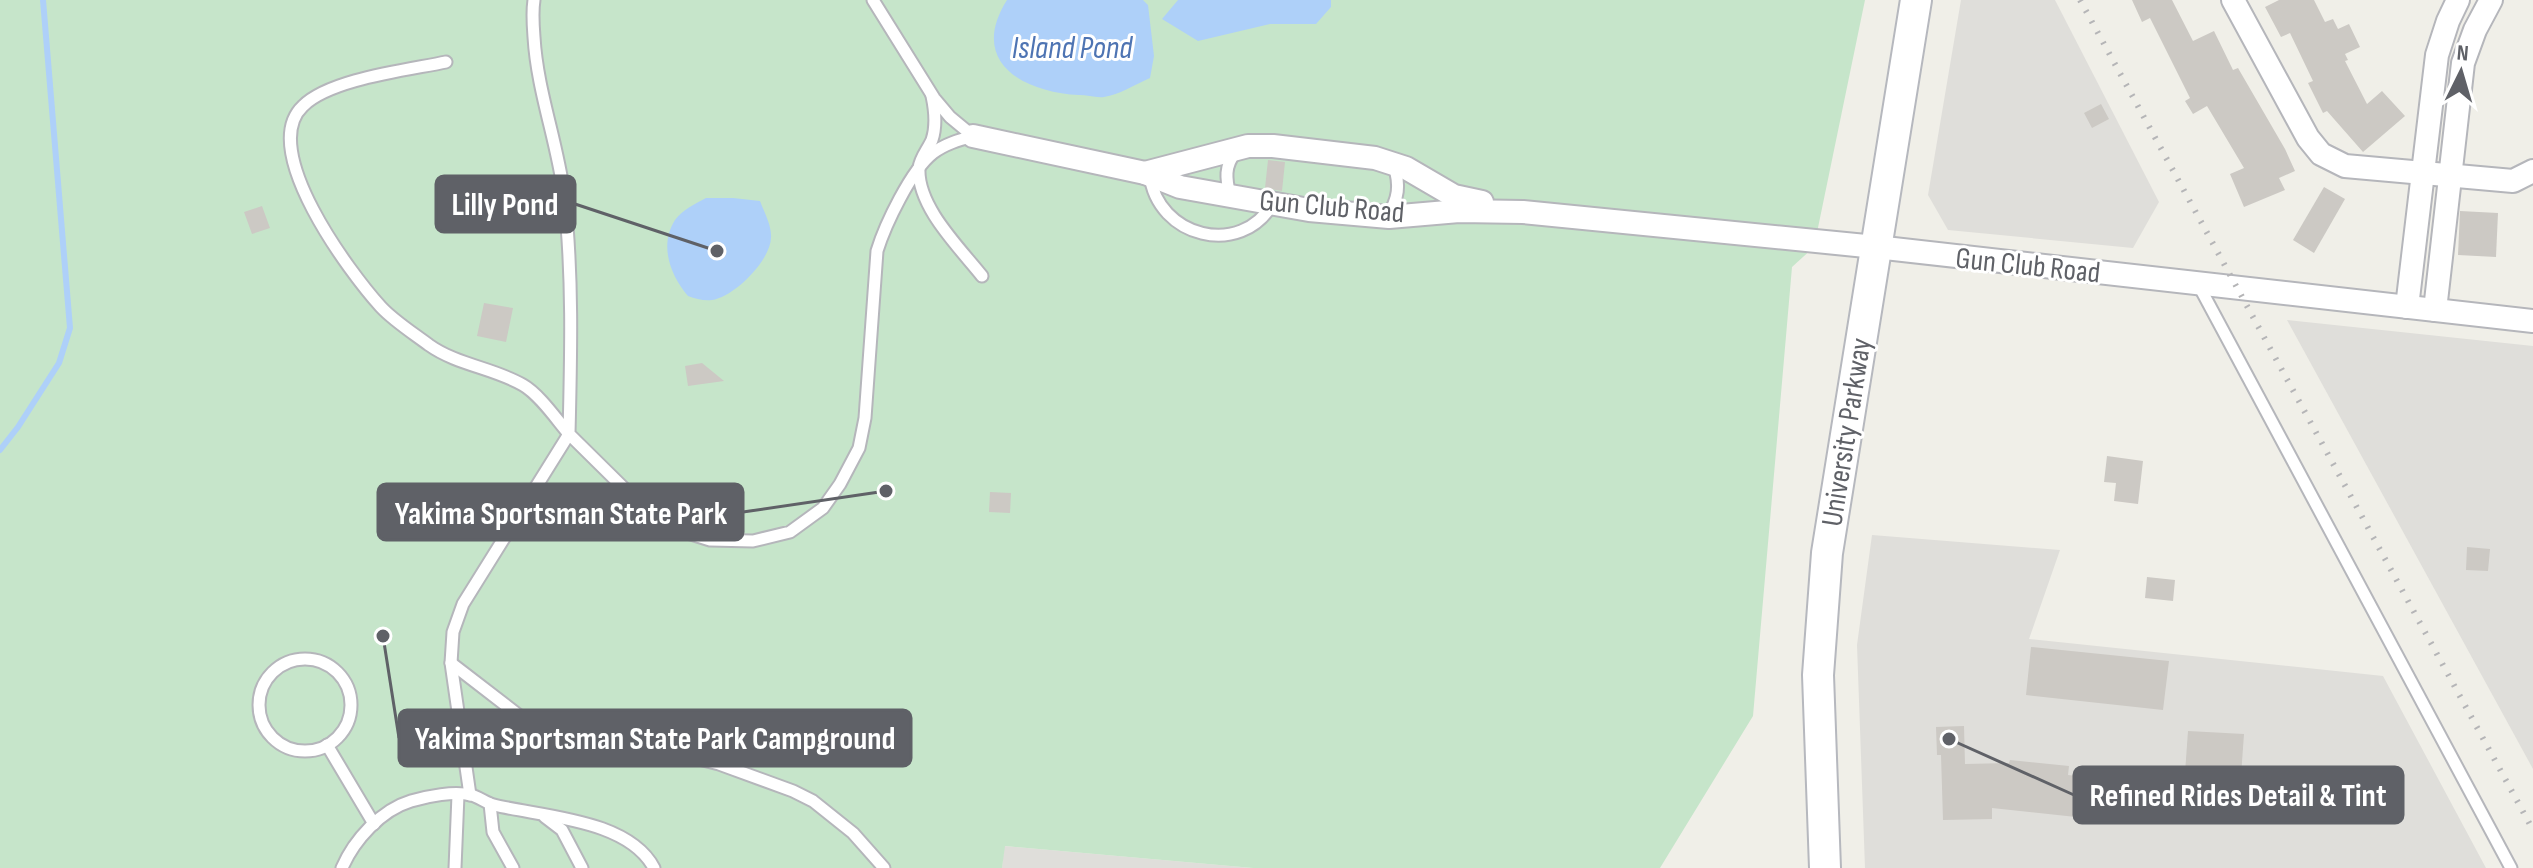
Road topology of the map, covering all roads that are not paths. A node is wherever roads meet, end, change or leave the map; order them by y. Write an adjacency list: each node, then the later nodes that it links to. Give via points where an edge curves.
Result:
1 (534, 0): 27 (lane, via 536,66 563,190 569,247)
2 (873, 0): 8 (lane)
3 (1916, 0): 21 (main road, University Parkway)
4 (2233, 0): 14 (street, via 2321,154 2345,166)
5 (2458, 0): 14 (street, via 2437,55)
6 (2491, 0): 16 (street, via 2463,63)
7 (446, 62): 27 (lane, via 337,86 304,104 290,129 298,178 341,256 383,309 446,355 526,387)
8 (932, 95): 9 (lane); 12 (lane, via 932,138)
9 (973, 136): 12 (lane, via 933,153); 15 (street, Gun Club Road)
10 (1239, 149): 11 (street, Gun Club Road, via 1273,146); 15 (street, Gun Club Road); 17 (lane, via 1226,174)
11 (1393, 164): 19 (street, Gun Club Road, via 1454,196); 20 (lane, via 1399,187)
12 (919, 166): 22 (lane, via 932,212); 27 (lane, via 877,251 859,448 823,508 790,532 753,541 710,540 672,528 647,511)
13 (2533, 171): 16 (street, via 2513,181)
14 (2421, 173): 16 (street); 24 (street)
15 (1148, 174): 17 (street, Gun Club Road, via 1180,187); 18 (lane, via 1167,214 1197,231 1244,231 1260,222)
16 (2450, 177): 25 (street)
17 (1230, 196): 18 (street, Gun Club Road)
18 (1273, 203): 20 (street, Gun Club Road)
19 (1523, 212): 20 (street, Gun Club Road); 21 (street, Gun Club Road)
20 (1386, 216)
21 (1876, 247): 23 (street, Gun Club Road); 40 (main road, University Parkway, via 1827,553 1818,675)
22 (982, 276)
23 (2197, 284): 24 (street, Gun Club Road); 41 (lane)
24 (2407, 307): 25 (street, Gun Club Road)
25 (2435, 310): 26 (street, Gun Club Road)
26 (2533, 321)
27 (569, 434): 28 (lane, via 463,604 453,632)
28 (451, 663): 30 (lane); 39 (lane, via 552,741 609,756 659,751 687,756 793,791 853,833)
29 (327, 745): 29 (lane, via 347,725 351,708 340,674 307,658 273,670 258,702 260,720 270,736 302,752); 33 (lane)
30 (464, 795): 31 (lane); 33 (lane, via 408,802); 35 (lane)
31 (490, 804): 32 (lane); 36 (lane, via 493,832)
32 (541, 815): 37 (lane, via 562,830); 38 (lane, via 617,834 646,853)
33 (374, 824): 34 (lane)
34 (342, 868)
35 (455, 868)
36 (513, 868)
37 (582, 868)
38 (654, 868)
39 (884, 868)
40 (1825, 868)
41 (2511, 868)

